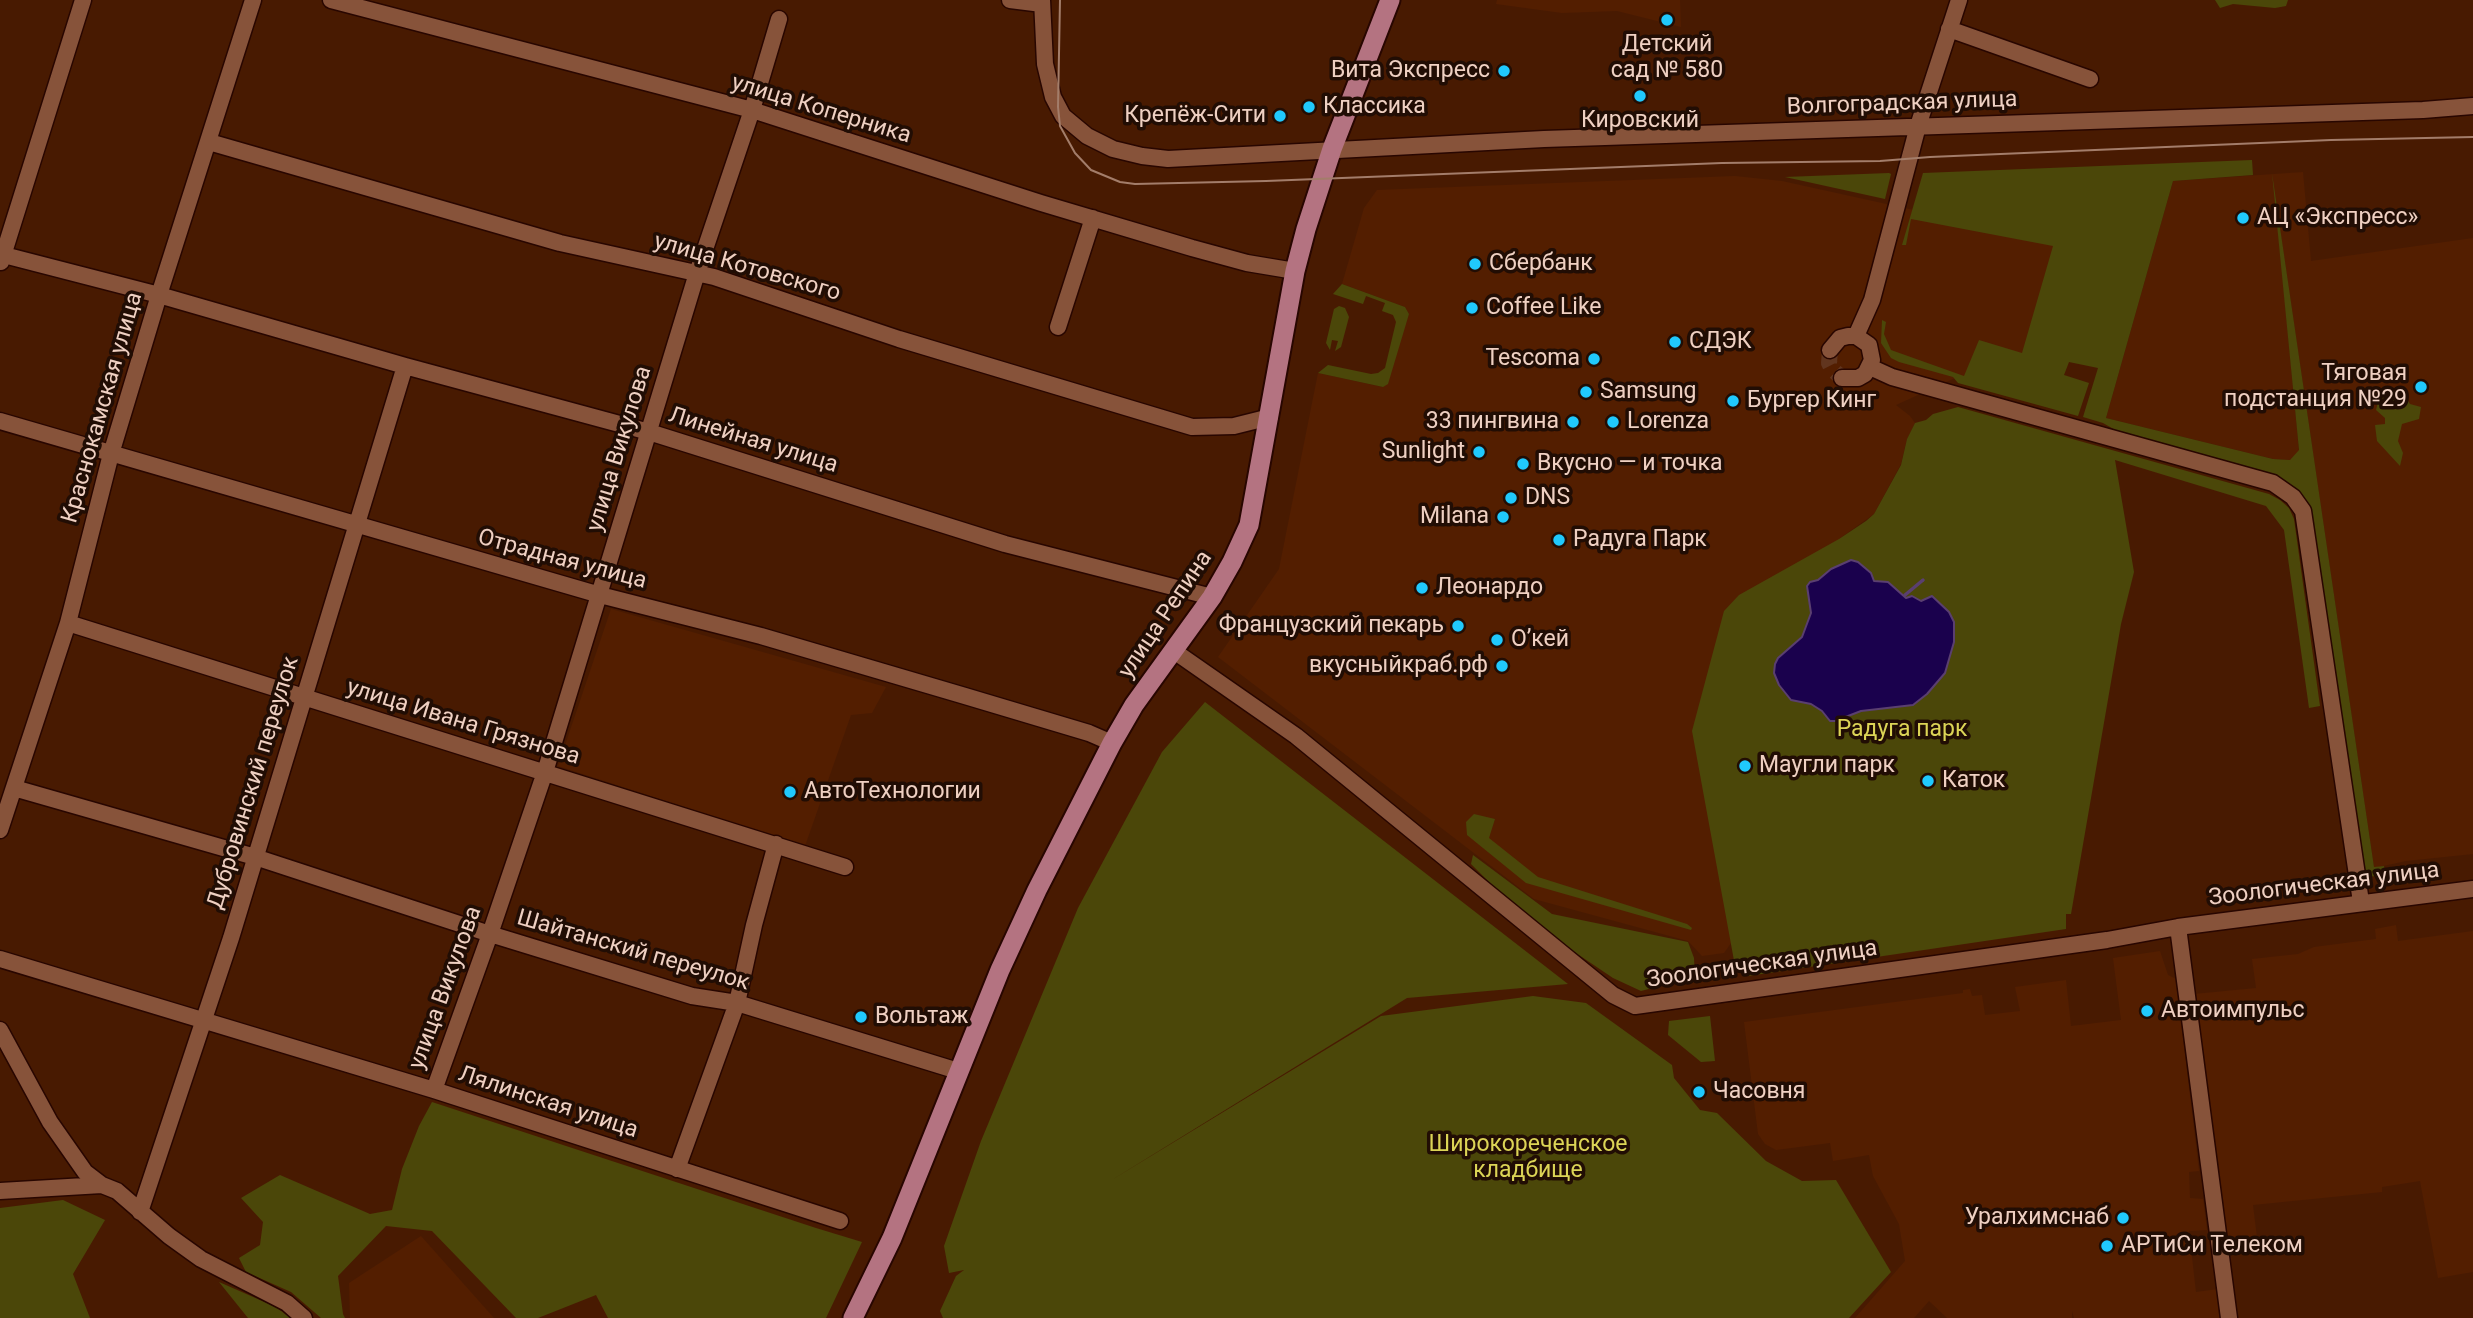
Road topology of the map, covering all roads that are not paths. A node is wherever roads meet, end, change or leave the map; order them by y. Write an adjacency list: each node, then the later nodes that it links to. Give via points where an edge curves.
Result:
1 (83, 0): 17 (street)
2 (253, 0): 14 (street, Краснокамская улица)
3 (331, 0): 12 (street, улица Коперника)
4 (1010, 0): 7 (street)
5 (1390, 0): 15 (main road, улица Репина)
6 (1959, 0): 9 (street)
7 (1042, 2): 15 (street, via 1045,64 1053,97 1063,116 1100,144 1168,159)
8 (779, 19): 12 (street, улица Викулова)
9 (1949, 29): 10 (street); 13 (street)
10 (2090, 79)
11 (2473, 106): 13 (street, Волгоградская улица)
12 (752, 110): 16 (street, улица Коперника); 19 (street, улица Викулова)
13 (1918, 127): 15 (street, Волгоградская улица); 22 (street, via 1872,300)
14 (209, 142): 19 (street, улица Котовского, via 560,243); 20 (street, Краснокамская улица)
15 (1332, 149): 18 (main road, улица Репина)
16 (1093, 218): 18 (street, улица Коперника, via 1247,263); 21 (street)
17 (1, 257): 20 (street, Линейная улица)
18 (1294, 271): 27 (main road, улица Репина)
19 (697, 273): 27 (street, улица Котовского, via 1192,427 1234,426); 29 (street, улица Викулова)
20 (159, 295): 24 (street, Линейная улица); 30 (street, Краснокамская улица)
21 (1058, 327)
22 (1856, 336): 23 (street, via 1840,338); 25 (street, via 1872,352)
23 (1830, 350)
24 (405, 366): 29 (street, Линейная улица); 31 (street, Дубровинский переулок)
25 (1870, 367): 26 (street, via 1858,378); 45 (street, via 2273,484 2293,497 2303,511)
26 (1842, 377)
27 (1270, 416): 33 (main road, улица Репина, via 1249,525)
28 (0, 421): 30 (street, Отрадная улица)
29 (649, 432): 32 (street, улица Викулова); 33 (street, Линейная улица, via 1005,544)
30 (111, 454): 31 (street, Отрадная улица); 34 (street, Краснокамская улица)
31 (355, 526): 32 (street, Отрадная улица); 36 (street, Дубровинский переулок)
32 (600, 595): 37 (street, Отрадная улица, via 787,643); 38 (street, улица Викулова)
33 (1212, 597): 35 (main road, улица Репина)
34 (68, 623): 36 (street, улица Ивана Грязнова); 39 (street, Краснокамская улица)
35 (1174, 650): 37 (main road, улица Репина); 46 (street, Зоологическая улица, via 1296,736 1613,995 1635,1006)
36 (304, 698): 38 (street, улица Ивана Грязнова); 42 (street, Дубровинский переулок)
37 (1112, 743): 52 (main road, улица Репина, via 1026,913)
38 (545, 772): 41 (street, улица Ивана Грязнова); 47 (street, улица Викулова)
39 (14, 788): 40 (street, Краснокамская улица); 42 (street, Шайтанский переулок)
40 (0, 830)
41 (776, 844): 43 (street, улица Ивана Грязнова); 49 (street)
42 (255, 858): 47 (street, Шайтанский переулок); 50 (street, Дубровинский переулок)
43 (845, 867)
44 (2473, 889): 45 (street, Зоологическая улица)
45 (2361, 902): 46 (street, Зоологическая улица)
46 (2178, 927): 61 (street)
47 (490, 934): 49 (street, Шайтанский переулок, via 692,996); 53 (street, улица Викулова)
48 (0, 959): 50 (street, Лялинская улица)
49 (737, 1003): 52 (street, Шайтанский переулок); 54 (street)
50 (205, 1020): 53 (street, Лялинская улица); 57 (street, Дубровинский переулок)
51 (0, 1030): 55 (street, via 50,1122 85,1172)
52 (958, 1072): 60 (main road, улица Репина, via 892,1238)
53 (434, 1090): 54 (street, Лялинская улица)
54 (677, 1169): 58 (street, Лялинская улица)
55 (102, 1185): 56 (street); 57 (street, via 117,1191)
56 (0, 1191)
57 (140, 1212): 59 (street, via 201,1259 286,1303)
58 (840, 1221)
59 (304, 1318)
60 (853, 1318)
61 (2229, 1318)

